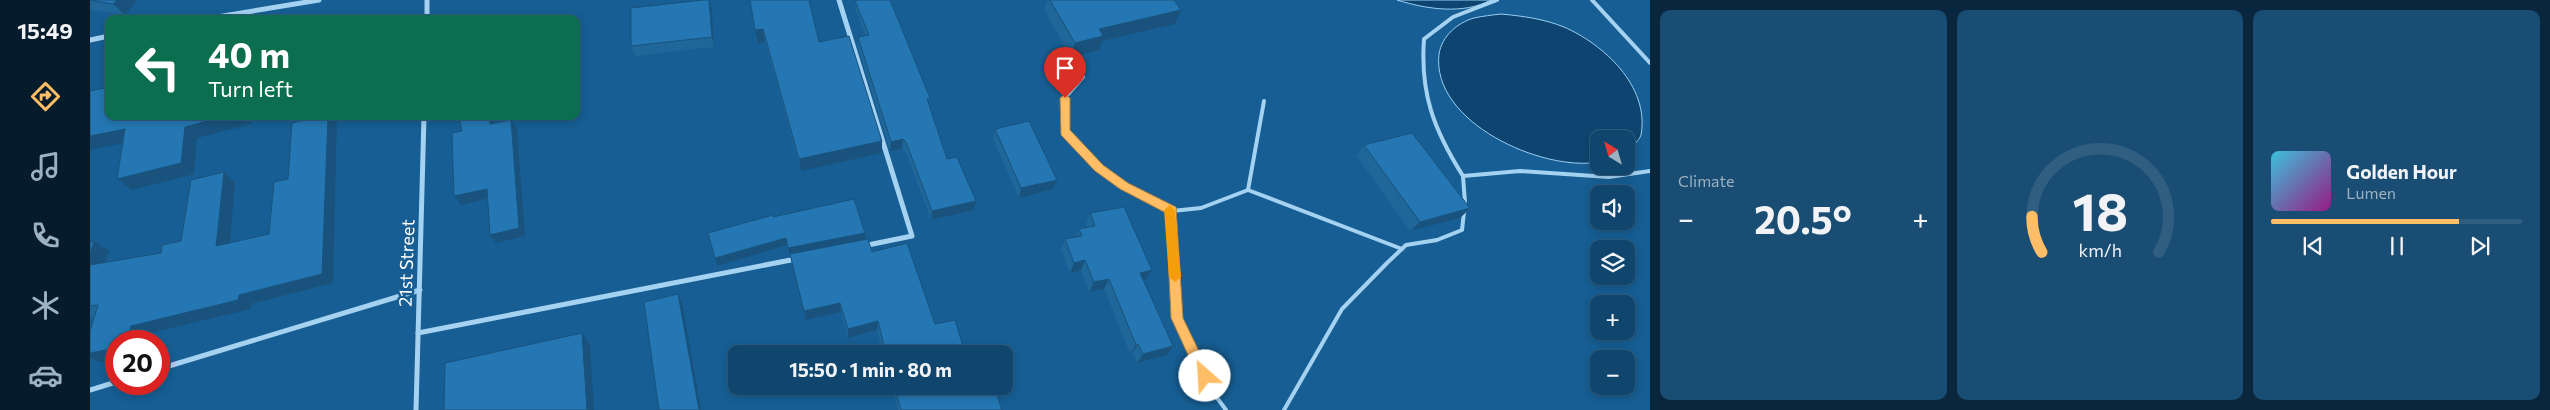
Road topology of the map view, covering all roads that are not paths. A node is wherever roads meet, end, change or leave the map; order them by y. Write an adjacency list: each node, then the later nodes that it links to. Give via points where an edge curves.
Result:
1 (319, 0): 6 (street)
2 (427, 0): 7 (street)
3 (839, 0): 18 (street, via 912,236)
4 (1497, 0): 15 (lane, via 1452,18 1424,39 1423,91 1432,123)
5 (1592, 0): 10 (lane)
6 (229, 15)
7 (427, 15)
8 (105, 37): 9 (street)
9 (90, 40)
10 (1650, 62)
11 (1082, 77): 17 (lane, via 1065,98 1065,132 1099,168 1124,186)
12 (1264, 101): 16 (lane)
13 (424, 120): 21 (street, 21st Street)
14 (1650, 170): 15 (lane, via 1610,177 1520,171)
15 (1463, 176): 19 (lane, via 1466,204 1462,230 1437,240 1406,245)
16 (1248, 190): 17 (lane, via 1201,208); 19 (lane)
17 (1172, 211): 27 (lane, via 1177,318 1212,391)
18 (854, 247)
19 (1402, 249): 28 (lane, via 1342,309)
20 (806, 257): 22 (street)
21 (420, 290): 22 (street, 21st Street); 23 (street)
22 (418, 333): 26 (street, 21st Street)
23 (170, 366)
24 (105, 385): 25 (street)
25 (90, 390)
26 (416, 410)
27 (1226, 410)
28 (1284, 410)

